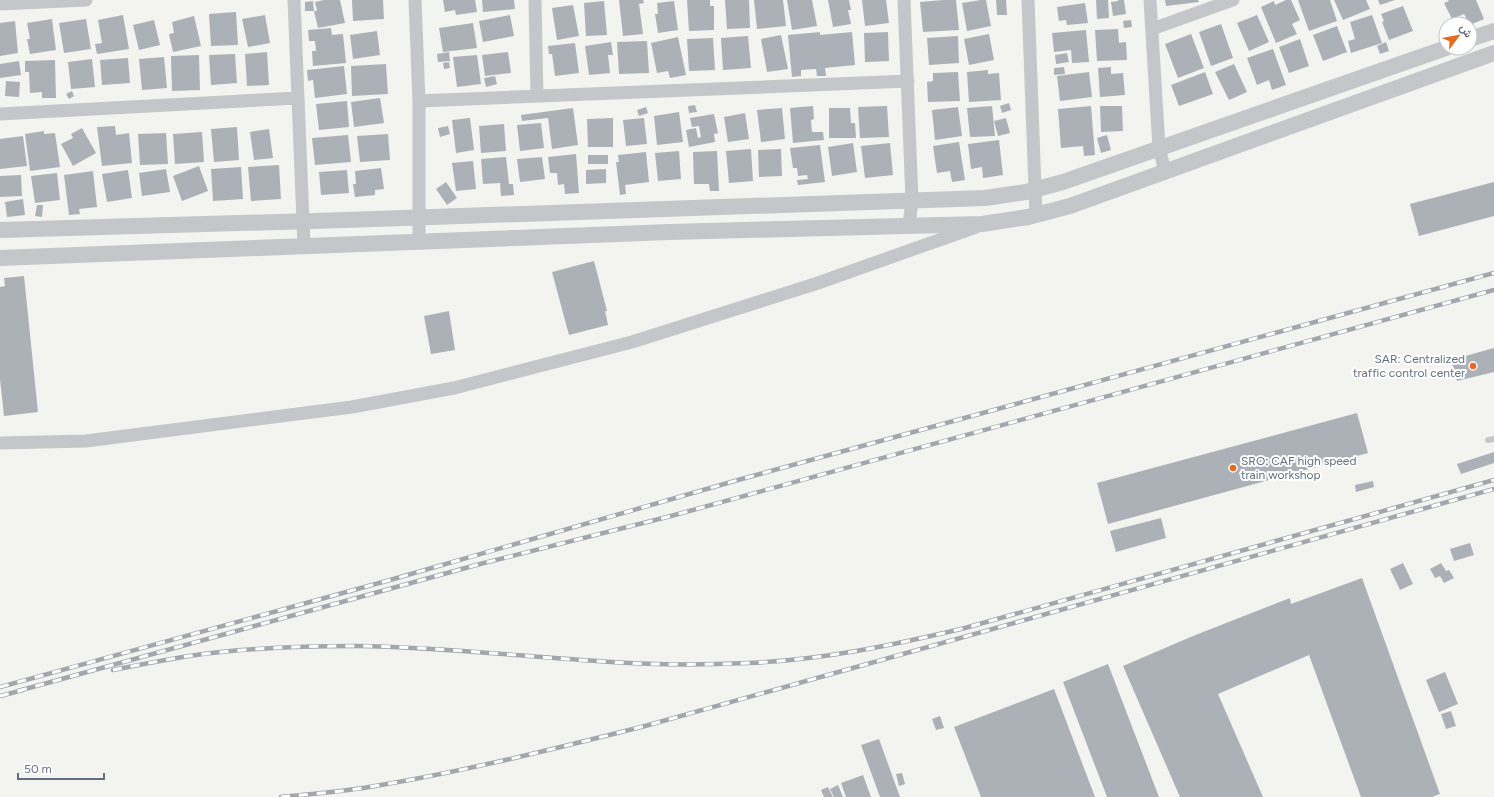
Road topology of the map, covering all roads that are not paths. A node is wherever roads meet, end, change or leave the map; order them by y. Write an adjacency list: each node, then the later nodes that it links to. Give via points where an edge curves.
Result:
1 (86, 0): 9 (street)
2 (294, 0): 18 (street)
3 (415, 0): 19 (street)
4 (534, 0): 17 (street)
5 (904, 0): 16 (street)
6 (1028, 0): 23 (street)
7 (1150, 0): 11 (street)
8 (1233, 0): 11 (street)
9 (28, 1): 10 (street)
10 (0, 4)
11 (1152, 29): 21 (street)
12 (1494, 31): 13 (street)
13 (1478, 36)
14 (1438, 51): 21 (street)
15 (1494, 53): 22 (street)
16 (908, 81): 17 (street); 24 (street)
17 (537, 96): 19 (street)
18 (298, 98): 20 (street); 27 (street)
19 (419, 101): 26 (street)
20 (0, 114)
21 (1159, 148): 22 (street); 23 (street)
22 (1166, 171): 25 (street, via 1070,206)
23 (1036, 189): 24 (street, via 985,198); 25 (street)
24 (912, 200): 26 (street); 29 (street)
25 (1036, 215): 28 (street)
26 (420, 218): 27 (street); 31 (street)
27 (304, 222): 30 (street); 32 (street)
28 (982, 224): 29 (street); 34 (street, via 815,284 632,342 454,388 352,407 86,441)
29 (910, 226): 31 (street)
30 (0, 230)
31 (420, 241): 32 (street)
32 (304, 246): 33 (street)
33 (0, 258)
34 (0, 443)

